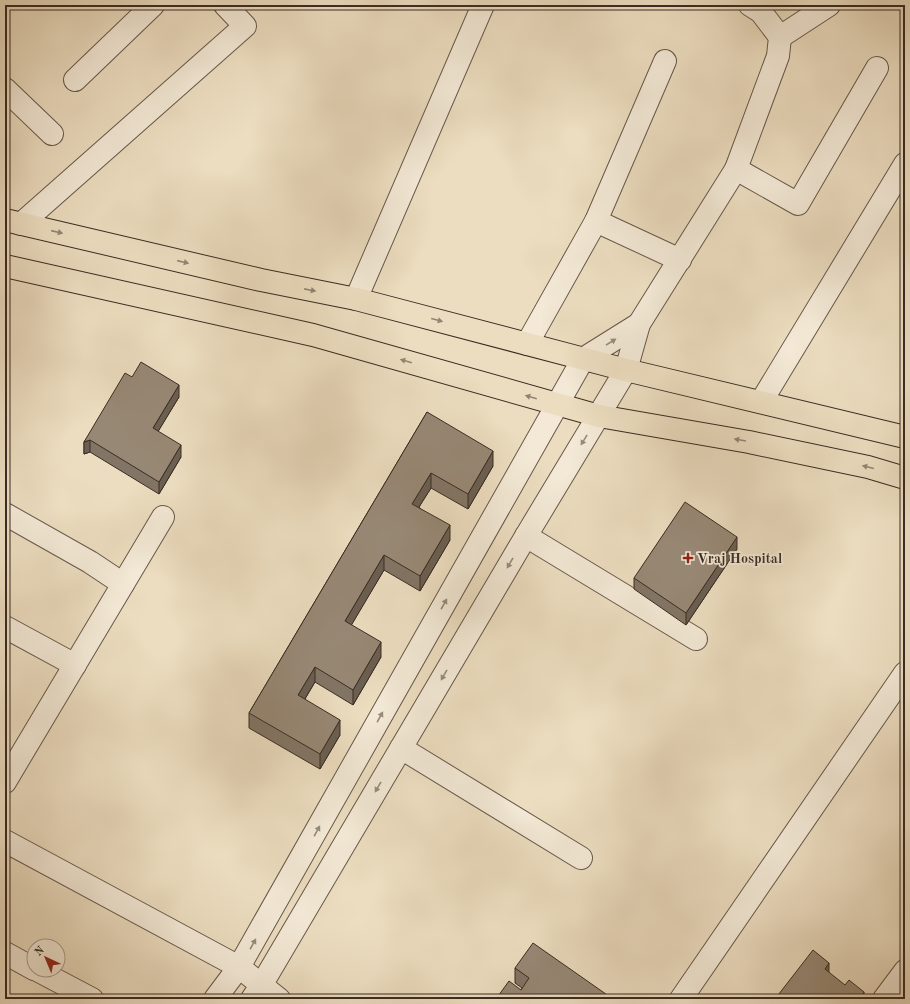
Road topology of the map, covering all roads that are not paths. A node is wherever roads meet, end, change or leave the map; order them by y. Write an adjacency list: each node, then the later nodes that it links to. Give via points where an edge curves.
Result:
1 (153, 5): 9 (street)
2 (225, 5): 15 (street, via 245,26)
3 (483, 5): 18 (street)
4 (750, 5): 6 (street, via 761,12)
5 (829, 5): 6 (street)
6 (780, 37): 13 (street, via 778,56)
7 (665, 61): 14 (street)
8 (877, 68): 13 (street, via 798,204)
9 (75, 80)
10 (5, 89): 11 (street)
11 (52, 134)
12 (905, 164): 23 (street)
13 (736, 169): 16 (street)
14 (596, 221): 16 (street); 20 (street)
15 (13, 222): 18 (highway, one-way to 18, via 262,280)
16 (680, 260): 19 (street)
17 (5, 266): 24 (highway, one-way to 17, via 313,335)
18 (356, 299): 20 (highway, one-way to 20)
19 (639, 324): 21 (street, one-way to 19); 22 (street)
20 (527, 344): 21 (highway)
21 (583, 359): 22 (highway); 24 (street)
22 (626, 370): 23 (highway); 25 (street)
23 (761, 402): 26 (highway)
24 (556, 405): 25 (highway); 43 (street, one-way to 24)
25 (599, 416): 27 (highway, one-way to 25, via 868,467 756,443); 30 (street, one-way to 30)
26 (905, 437)
27 (905, 478)
28 (5, 514): 31 (street, via 90,562)
29 (163, 517): 31 (street)
30 (526, 536): 33 (street); 36 (street, one-way to 36)
31 (123, 584): 34 (street)
32 (5, 627): 34 (street)
33 (696, 639)
34 (75, 665): 37 (street)
35 (905, 673): 50 (street)
36 (401, 748): 40 (street); 46 (street, one-way to 46)
37 (13, 751): 38 (street)
38 (5, 782)
39 (5, 841): 43 (street)
40 (581, 858)
41 (5, 953): 42 (street)
42 (26, 964)
43 (240, 968): 46 (street); 47 (street)
44 (905, 971): 51 (street)
45 (52, 978): 48 (street)
46 (257, 992): 49 (street)
47 (225, 996)
48 (92, 999)
49 (279, 999)
50 (681, 999)
51 (884, 999)

